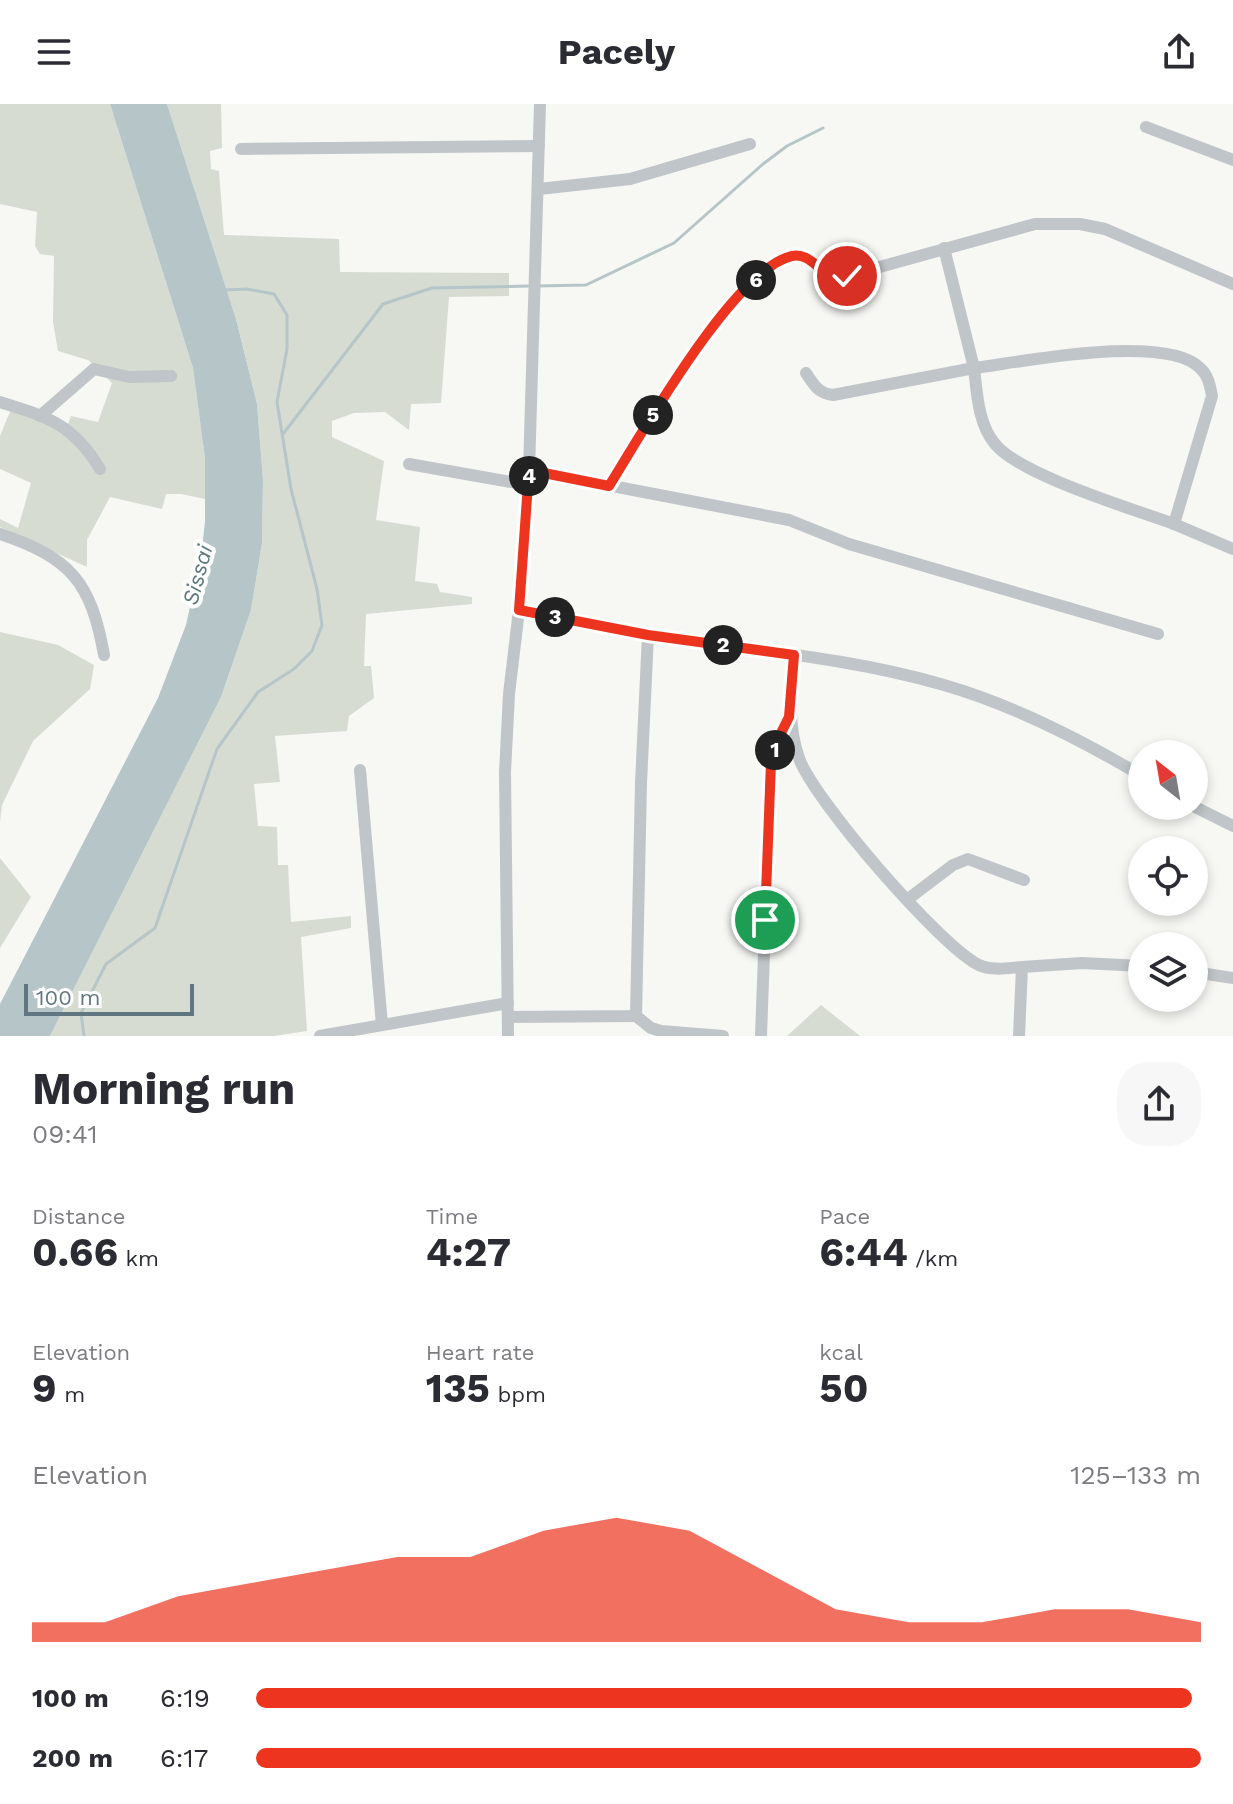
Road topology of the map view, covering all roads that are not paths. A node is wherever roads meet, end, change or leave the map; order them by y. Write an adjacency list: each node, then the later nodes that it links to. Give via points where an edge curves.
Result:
1 (540, 104): 4 (street)
2 (1146, 127): 6 (street)
3 (750, 144): 7 (street, via 630,179)
4 (539, 146): 5 (street); 7 (street)
5 (241, 149)
6 (1233, 160)
7 (539, 189): 17 (street)
8 (944, 248): 9 (street, via 1035,224 1080,224 1105,229); 10 (street); 19 (street, via 847,276 833,276 794,255 763,273 726,308)
9 (1233, 284)
10 (974, 368): 11 (street, via 833,395 823,394); 20 (street, via 985,427 1003,451 1059,481); 20 (street, via 1118,350 1172,355 1199,366 1209,379 1212,396)
11 (806, 373)
12 (171, 376): 14 (street, via 129,377 94,369)
13 (0, 402): 14 (street)
14 (40, 416): 16 (street, via 74,433)
15 (409, 464): 18 (street)
16 (100, 469)
17 (529, 470): 18 (street); 19 (street)
18 (528, 485): 23 (street)
19 (609, 486): 24 (street, via 789,520 849,544)
20 (1174, 524): 22 (street)
21 (0, 534): 26 (street, via 59,560 71,571 92,606)
22 (1233, 549)
23 (519, 610): 25 (street); 39 (street, via 505,772)
24 (1158, 634)
25 (648, 635): 27 (street); 40 (street)
26 (104, 655)
27 (794, 655): 28 (street); 29 (street, via 883,670 986,699)
28 (789, 717): 34 (street, via 799,759 819,796); 46 (street, via 771,762)
29 (1128, 768)
30 (360, 770): 42 (street)
31 (1208, 814): 32 (street)
32 (1233, 826)
33 (1024, 880): 34 (street, via 968,859)
34 (908, 899): 36 (street, via 982,967)
35 (1128, 965): 36 (street)
36 (1022, 967): 47 (street)
37 (1208, 974): 38 (street)
38 (1233, 978)
39 (508, 1003): 41 (street); 42 (street)
40 (636, 1016): 41 (street); 45 (street, via 661,1031)
41 (508, 1017): 44 (street)
42 (382, 1025): 43 (street)
43 (320, 1036)
44 (508, 1036)
45 (723, 1036)
46 (761, 1036)
47 (1019, 1036)

